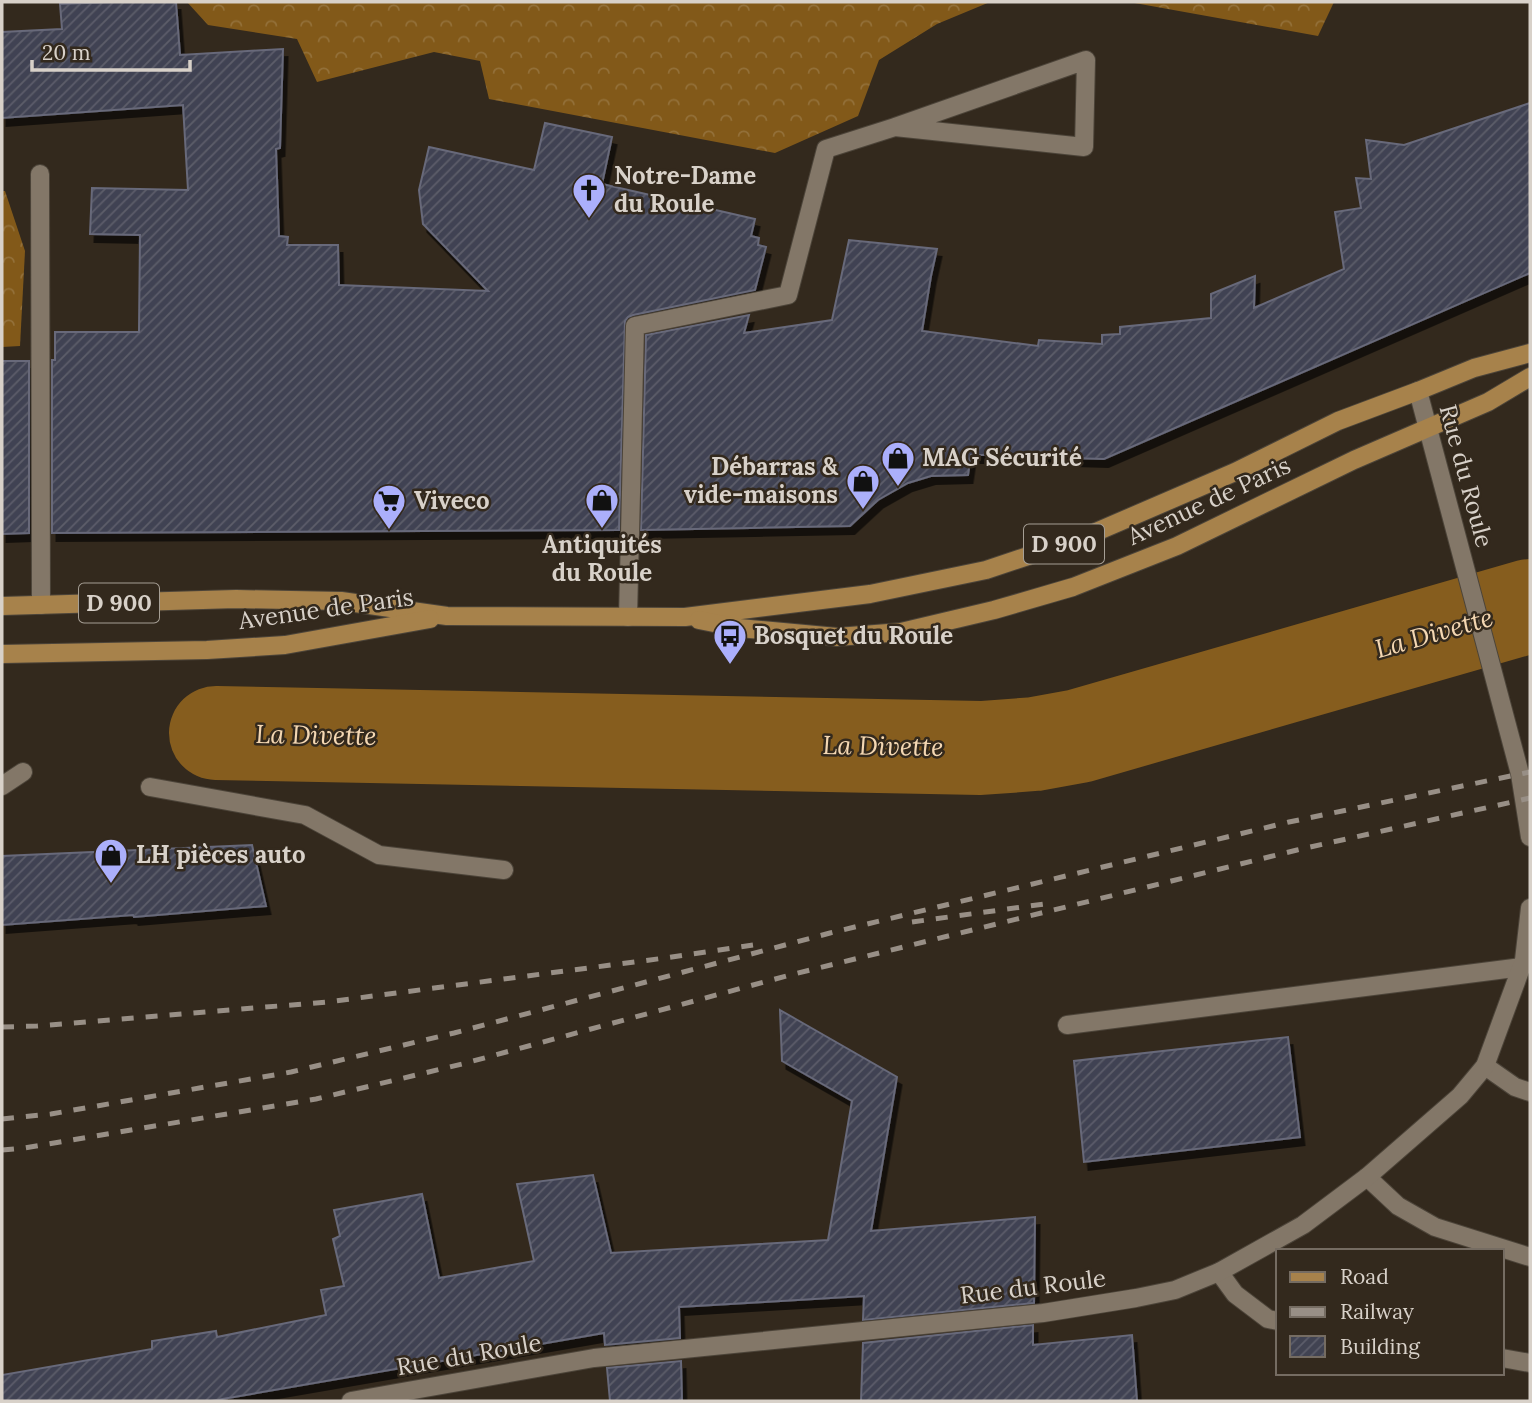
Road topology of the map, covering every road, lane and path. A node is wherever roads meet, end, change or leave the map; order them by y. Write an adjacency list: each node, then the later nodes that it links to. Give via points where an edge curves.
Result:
1 (895, 127): 1 (street, via 921,118 1086,60 1084,147); 10 (street, via 826,149 788,295 635,326)
2 (40, 174): 7 (street)
3 (1530, 353): 5 (main road, Avenue de Paris / D 900)
4 (1530, 377): 6 (main road, Avenue de Paris / D 900, via 1488,402)
5 (1418, 391): 6 (street, Rue du Roule); 11 (main road, Avenue de Paris / D 900, via 1338,421 1236,472 1082,538 986,570 870,594)
6 (1428, 428): 11 (main road, Avenue de Paris / D 900, via 1177,546 1073,587 993,610 901,632 837,637 738,628); 16 (street, Rue du Roule, via 1520,774)
7 (41, 605): 8 (main road, Avenue de Paris / D 900); 9 (main road, Avenue de Paris / D 900, via 341,601)
8 (2, 606)
9 (447, 616): 10 (main road, Avenue de Paris / D 900); 12 (main road, Avenue de Paris / D 900, via 285,645)
10 (628, 617): 11 (main road, Avenue de Paris / D 900)
11 (685, 617)
12 (2, 654)
13 (23, 772): 14 (street)
14 (2, 786)
15 (149, 787): 17 (street, via 305,815 379,855)
16 (1530, 837)
17 (504, 870)
18 (1530, 908): 19 (street, Rue du Roule)
19 (1522, 967): 20 (street); 21 (street, Rue du Roule)
20 (1067, 1026)
21 (1485, 1066): 22 (street); 23 (street, Rue du Roule, via 1460,1096)
22 (1530, 1093)
23 (1367, 1177): 24 (street, via 1398,1206 1435,1227); 25 (street, Rue du Roule, via 1303,1225)
24 (1530, 1257)
25 (1219, 1272): 26 (street, via 1235,1294); 29 (street, Rue du Roule, via 1175,1290 1043,1313 594,1358)
26 (1276, 1321)
27 (1504, 1358): 28 (street)
28 (1530, 1363)
29 (351, 1401)

